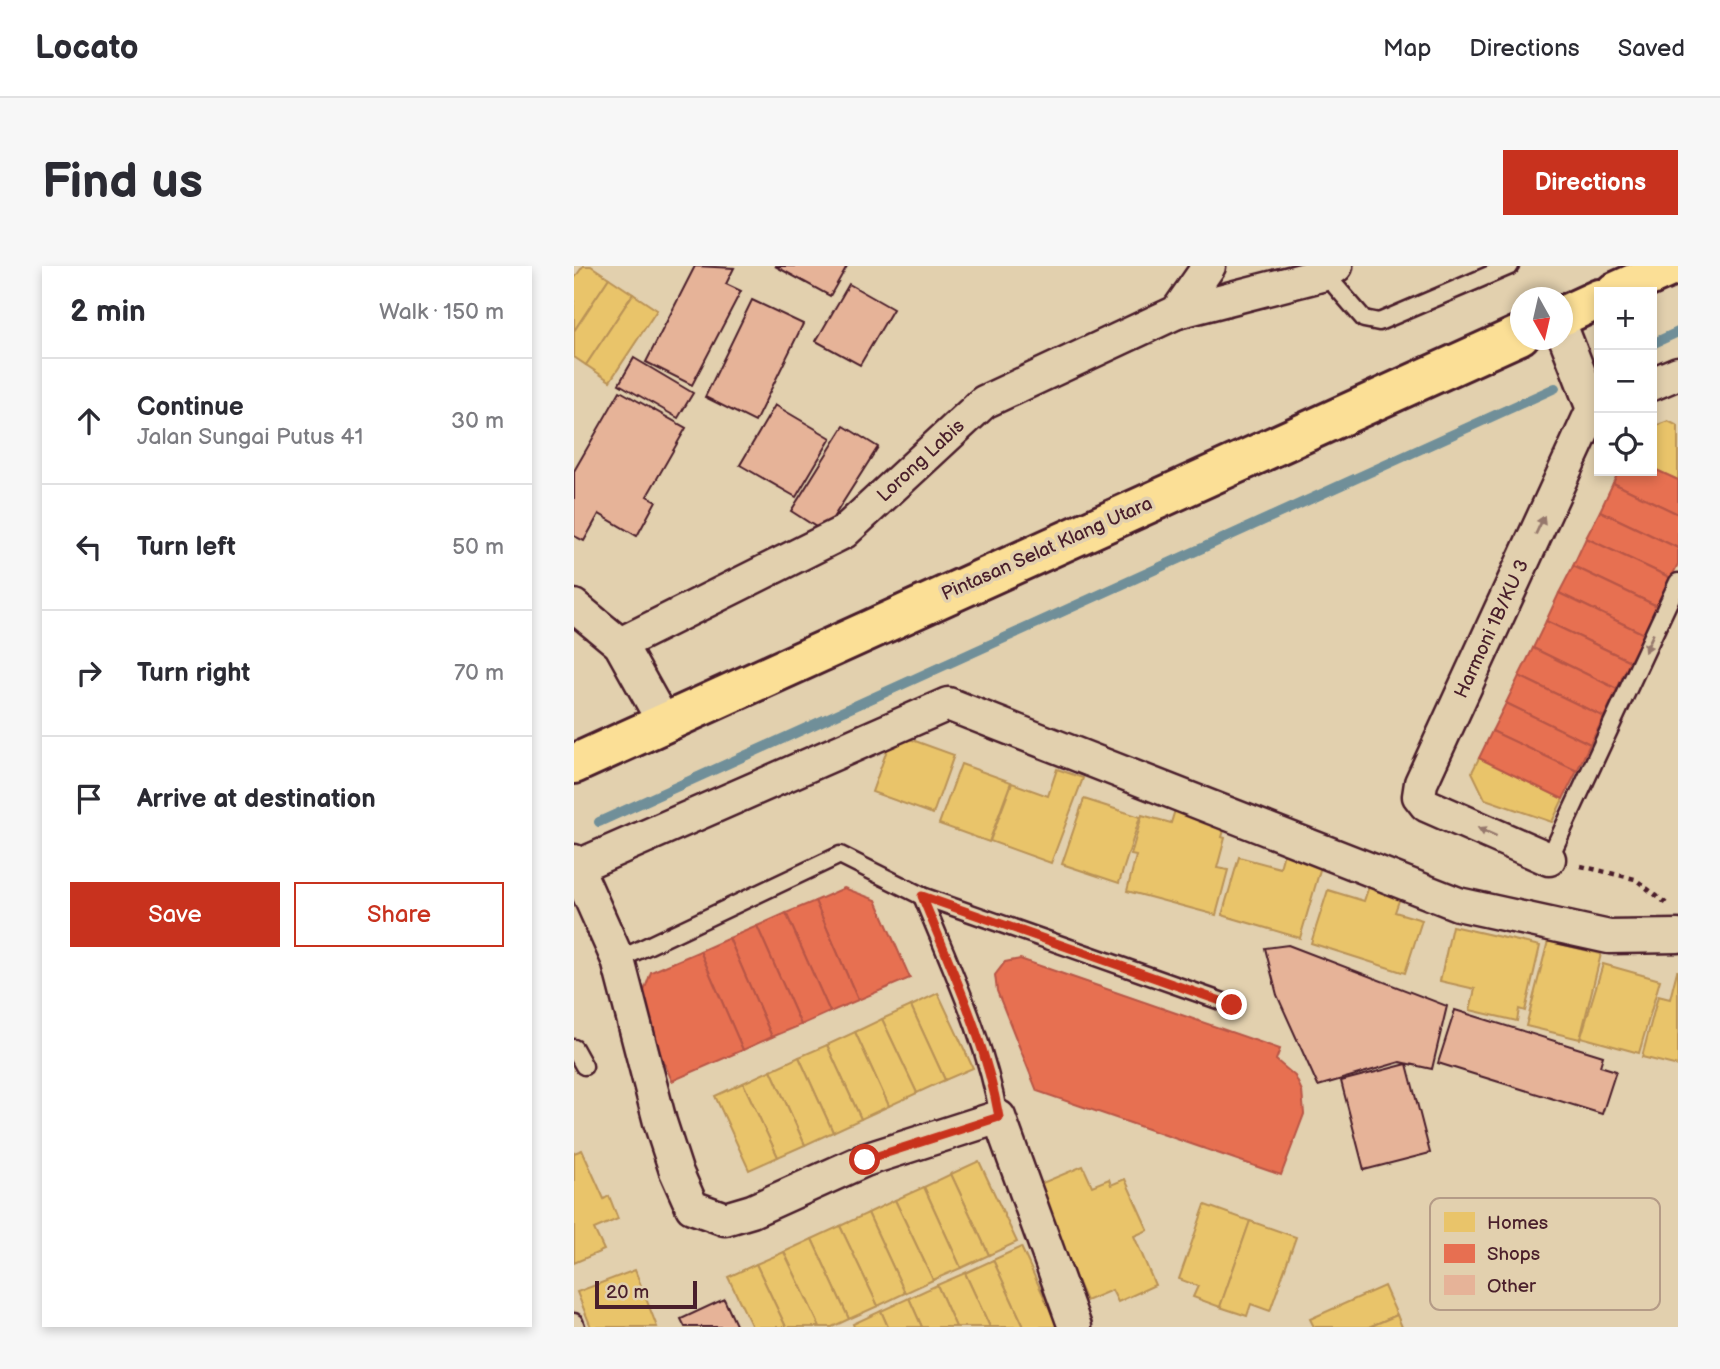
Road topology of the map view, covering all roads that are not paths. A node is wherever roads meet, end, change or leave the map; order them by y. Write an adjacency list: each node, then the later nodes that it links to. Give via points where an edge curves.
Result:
1 (1209, 266): 8 (street)
2 (1510, 266): 4 (lane, via 1379,322 1364,319)
3 (1673, 266): 5 (highway)
4 (1331, 270): 8 (street, Lorong Labis)
5 (1626, 287)
6 (1594, 301): 7 (highway)
7 (1573, 311)
8 (1177, 312): 17 (street, Lorong Labis, via 984,402 844,532)
9 (1510, 340): 18 (highway, Pintasan Selat Klang Utara)
10 (1572, 350): 13 (street, Harmoni 1B/KU 3)
11 (1678, 373): 12 (street)
12 (1657, 382)
13 (1594, 403)
14 (1594, 412): 20 (street, Harmoni 1B/KU 3, one-way to 14, via 1426,804 1419,796)
15 (1678, 582): 20 (lane, one-way to 20)
16 (574, 606): 17 (street)
17 (620, 644): 18 (street)
18 (664, 723): 19 (highway, Pintasan Selat Klang Utara)
19 (574, 764)
20 (1549, 859)
21 (575, 864): 23 (street, via 948,704 1458,904 1609,937); 24 (street)
22 (922, 896): 24 (lane, via 840,855); 25 (lane); 28 (lane, via 989,1072)
23 (1678, 936)
24 (618, 960): 28 (street, via 660,1122 692,1207 725,1219 865,1160)
25 (1232, 1005)
26 (574, 1048): 27 (lane)
27 (584, 1066)
28 (999, 1117): 31 (street)
29 (574, 1322): 30 (lane)
30 (576, 1327)
31 (1075, 1327)

